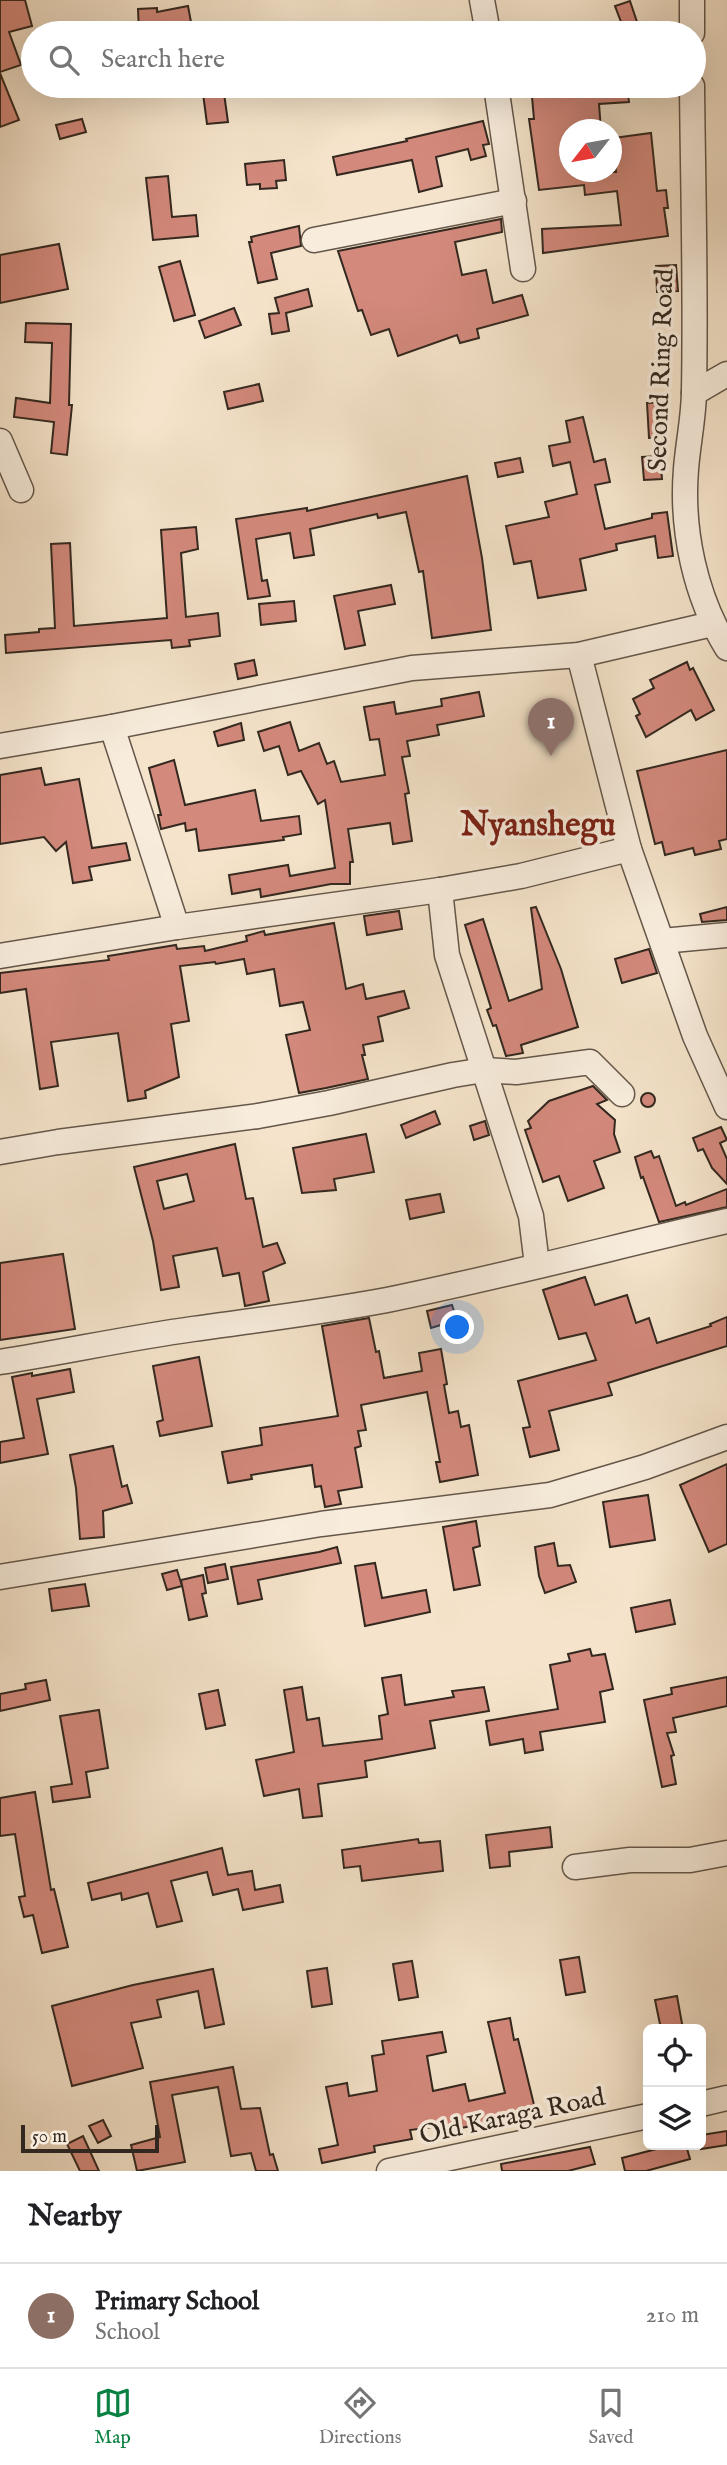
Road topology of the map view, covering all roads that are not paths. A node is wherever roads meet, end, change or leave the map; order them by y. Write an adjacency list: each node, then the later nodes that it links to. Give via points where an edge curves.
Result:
1 (482, 0): 3 (street)
2 (692, 0): 4 (street)
3 (486, 21)
4 (692, 21)
5 (498, 98): 7 (street)
6 (692, 98): 11 (street, Second Ring Road)
7 (514, 201): 8 (street); 9 (street)
8 (314, 240)
9 (523, 269)
10 (727, 374): 11 (street)
11 (694, 393): 14 (street, Second Ring Road, via 686,472 688,524 696,576)
12 (0, 441): 13 (street)
13 (20, 491)
14 (712, 624): 15 (street, Second Ring Road); 16 (street)
15 (727, 648)
16 (579, 655): 17 (street, via 412,668); 19 (street)
17 (112, 727): 18 (street); 21 (street)
18 (0, 746)
19 (629, 849): 20 (street); 23 (street)
20 (440, 890): 21 (street); 25 (street, via 447,955)
21 (177, 927): 24 (street)
22 (727, 935): 23 (street)
23 (662, 941): 27 (street, via 695,1036)
24 (0, 956)
25 (485, 1070): 26 (street, via 516,1072 590,1062); 28 (street, via 258,1116); 30 (street, via 531,1216)
26 (622, 1094)
27 (727, 1107)
28 (0, 1152)
29 (727, 1221): 30 (street)
30 (537, 1265): 31 (street, via 384,1300)
31 (0, 1362)
32 (727, 1437): 33 (street, via 550,1494 321,1524)
33 (0, 1577)
34 (727, 1853): 35 (street, via 690,1860 630,1860)
35 (575, 1867)
36 (727, 2098): 37 (street)
37 (706, 2103)
38 (643, 2117): 39 (street, Old Karaga Road)
39 (389, 2171)

